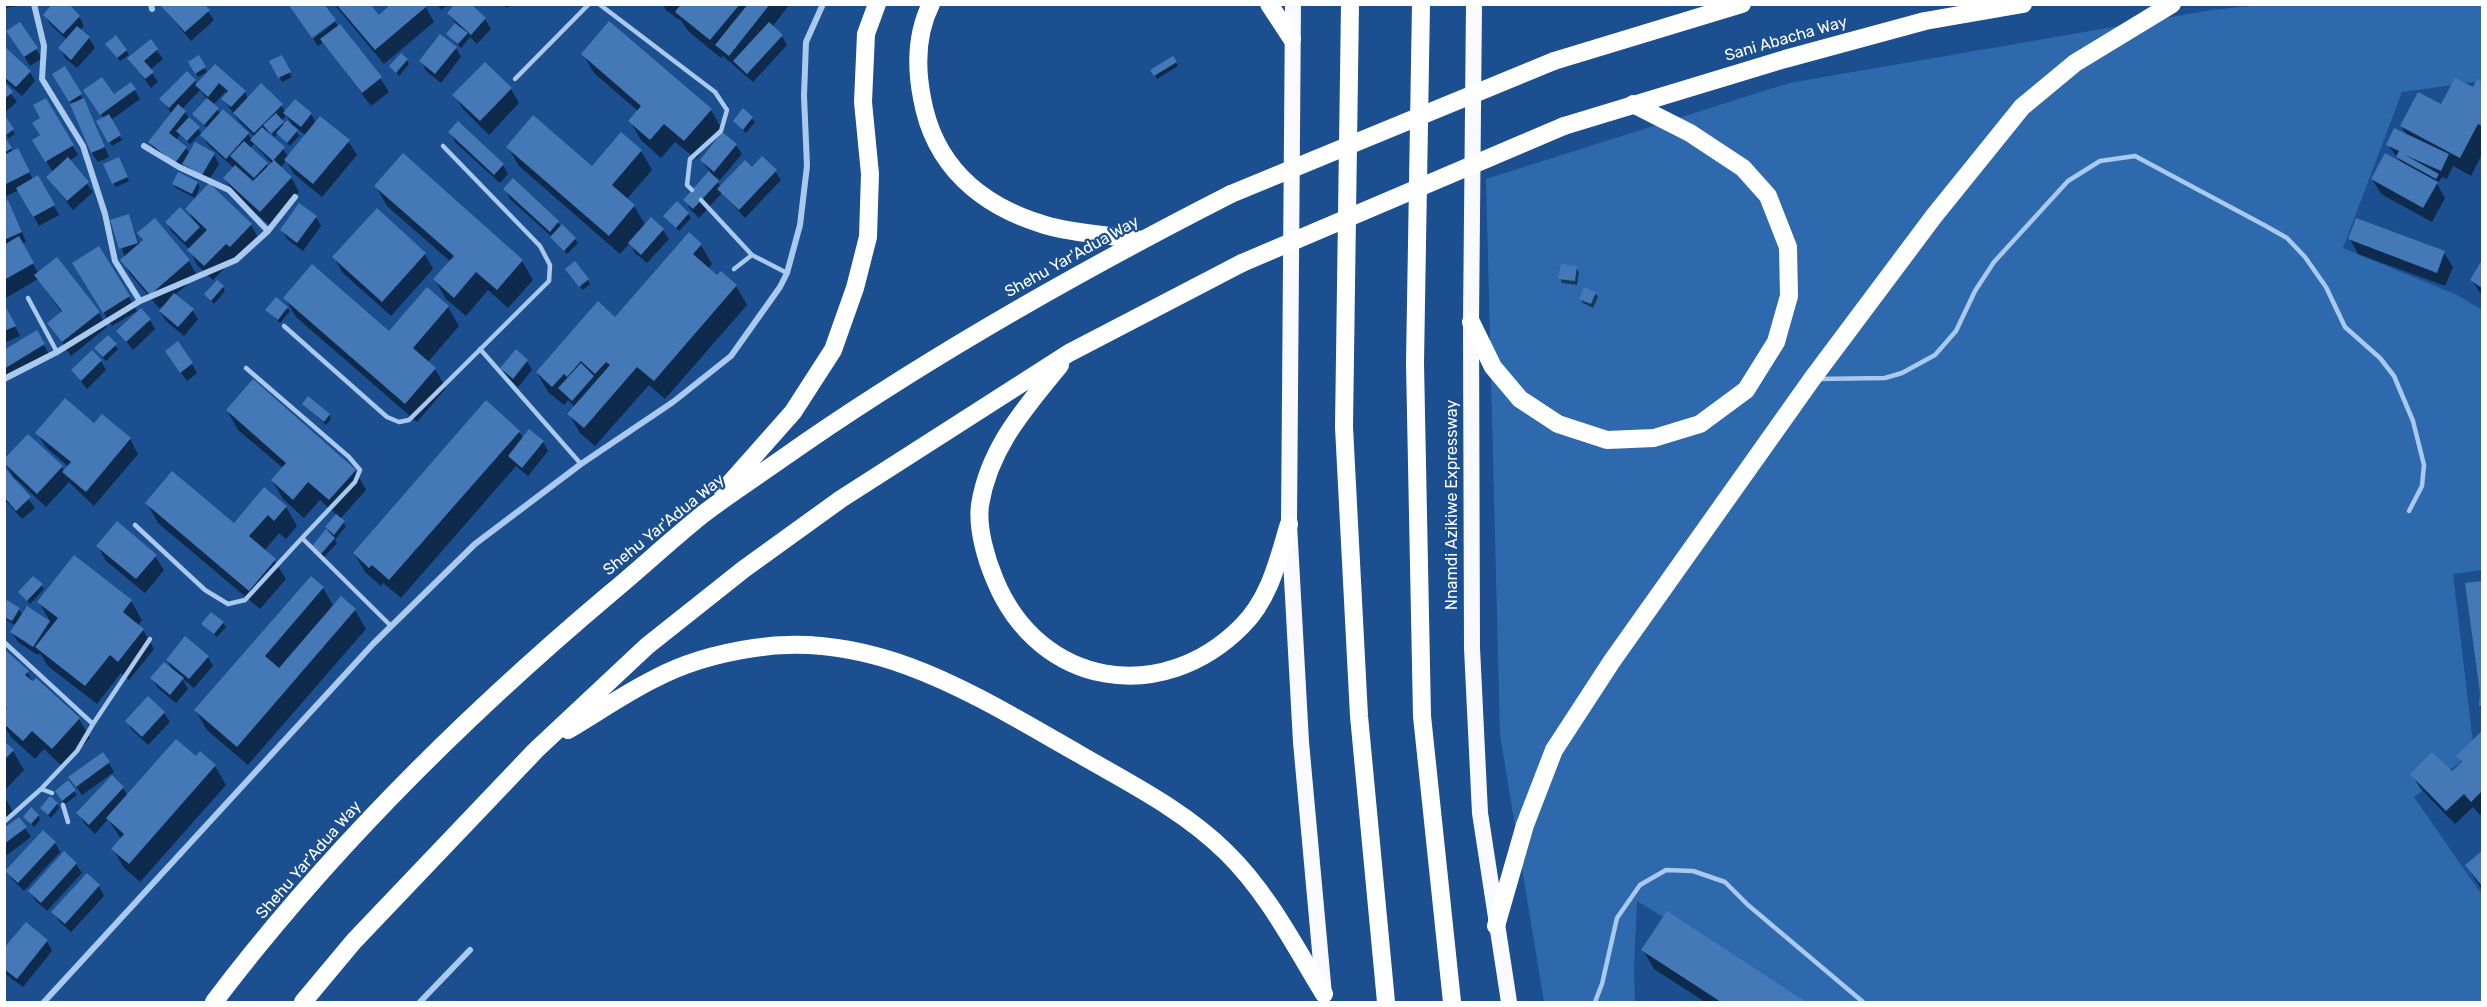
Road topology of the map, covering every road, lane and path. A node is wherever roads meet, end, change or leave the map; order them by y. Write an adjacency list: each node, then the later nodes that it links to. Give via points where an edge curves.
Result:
1 (34, 4): 30 (street, via 44,46 42,79 83,146 115,261)
2 (589, 4): 17 (lane)
3 (599, 4): 21 (lane, via 715,92 727,110 721,131 690,159 687,185)
4 (823, 4): 28 (street, via 806,42 807,166 800,225)
5 (876, 4): 41 (highway, via 867,34 863,102 870,174 868,237 855,288 833,350 793,412)
6 (931, 4): 25 (highway, via 924,19 916,69 925,118 944,158 974,190 1007,212 1048,226)
7 (1269, 4): 16 (highway)
8 (1293, 4): 16 (highway)
9 (1350, 4): 62 (highway, via 1344,427 1359,716)
10 (1421, 4): 63 (highway, Nnamdi Azikiwe Expressway, via 1415,363 1422,716)
11 (1474, 4): 31 (highway, Nnamdi Azikiwe Expressway)
12 (1742, 4): 15 (highway)
13 (2023, 4): 18 (highway, Sani Abacha Way, via 1925,21)
14 (2172, 4): 38 (highway, via 2075,63 2022,107 1934,216)
15 (1703, 10): 25 (highway, Shehu Yar'Adua Way, bridge, via 1554,61 1231,194)
16 (1292, 39): 42 (highway)
17 (516, 79)
18 (1633, 104): 31 (highway, via 1690,133 1743,168 1768,196 1788,247 1789,296 1776,342 1746,390 1700,424 1654,438 1607,440 1557,424 1520,399 1493,367); 35 (highway, Sani Abacha Way, bridge, via 1564,126 1242,262)
19 (144, 146): 24 (street, via 229,190)
20 (443, 146): 33 (lane, via 540,246 550,265 549,281)
21 (692, 190)
22 (295, 197): 24 (street)
23 (701, 200): 26 (lane)
24 (268, 231): 30 (street, via 236,260)
25 (1141, 240): 41 (highway, Shehu Yar'Adua Way, via 920,367)
26 (752, 255): 27 (lane); 28 (lane)
27 (734, 269)
28 (786, 273): 39 (street, via 730,356 674,402)
29 (28, 298): 34 (lane)
30 (141, 302): 34 (street)
31 (1471, 322): 55 (highway, Nnamdi Azikiwe Expressway, via 1472,648 1480,813)
32 (284, 326): 33 (lane, via 387,417 399,422 409,420)
33 (480, 349): 39 (lane)
34 (57, 352): 37 (street)
35 (1069, 352): 42 (highway, via 1010,426 980,506 984,555 1001,596 1032,638 1070,664 1119,677 1164,673 1205,657 1243,626 1270,588); 49 (highway, via 841,499 744,569 647,646)
36 (246, 368): 44 (lane, via 360,470 355,482)
37 (4, 379)
38 (1812, 379): 40 (lane, via 1885,378 1902,374 1935,355 1956,331 1994,262 2068,181 2100,161 2135,156 2287,238 2305,257 2326,287 2345,327 2394,376 2413,421 2424,465 2422,486); 55 (highway, via 1612,661 1554,750 1525,825)
39 (581, 464): 45 (street, via 474,544)
40 (2409, 511)
41 (703, 515): 59 (highway, Shehu Yar'Adua Way, via 527,663 421,765 316,879)
42 (1289, 524): 57 (highway, via 1301,742)
43 (135, 525): 44 (lane, via 205,590 228,604 245,600)
44 (302, 538): 45 (lane)
45 (391, 626): 58 (street)
46 (150, 639): 48 (lane)
47 (4, 642): 48 (lane)
48 (93, 724): 50 (lane, via 77,751)
49 (536, 750): 57 (highway, via 655,678 705,659 754,648 791,646 849,649 897,662 947,681 990,704 1133,785 1188,821 1226,851 1265,896); 60 (highway, via 354,941)
50 (41, 789): 51 (lane); 53 (lane)
51 (52, 793)
52 (63, 805): 54 (lane)
53 (4, 822)
54 (68, 822)
55 (1496, 926): 64 (highway, Nnamdi Azikiwe Expressway)
56 (470, 950): 61 (street)
57 (1325, 998)
58 (44, 1002)
59 (214, 1002)
60 (303, 1002)
61 (420, 1002)
62 (1386, 1002)
63 (1452, 1002)
64 (1509, 1002)
65 (1595, 1002): 66 (lane, via 1617,918 1640,885 1666,870 1693,871 1725,882)
66 (1863, 1002)

